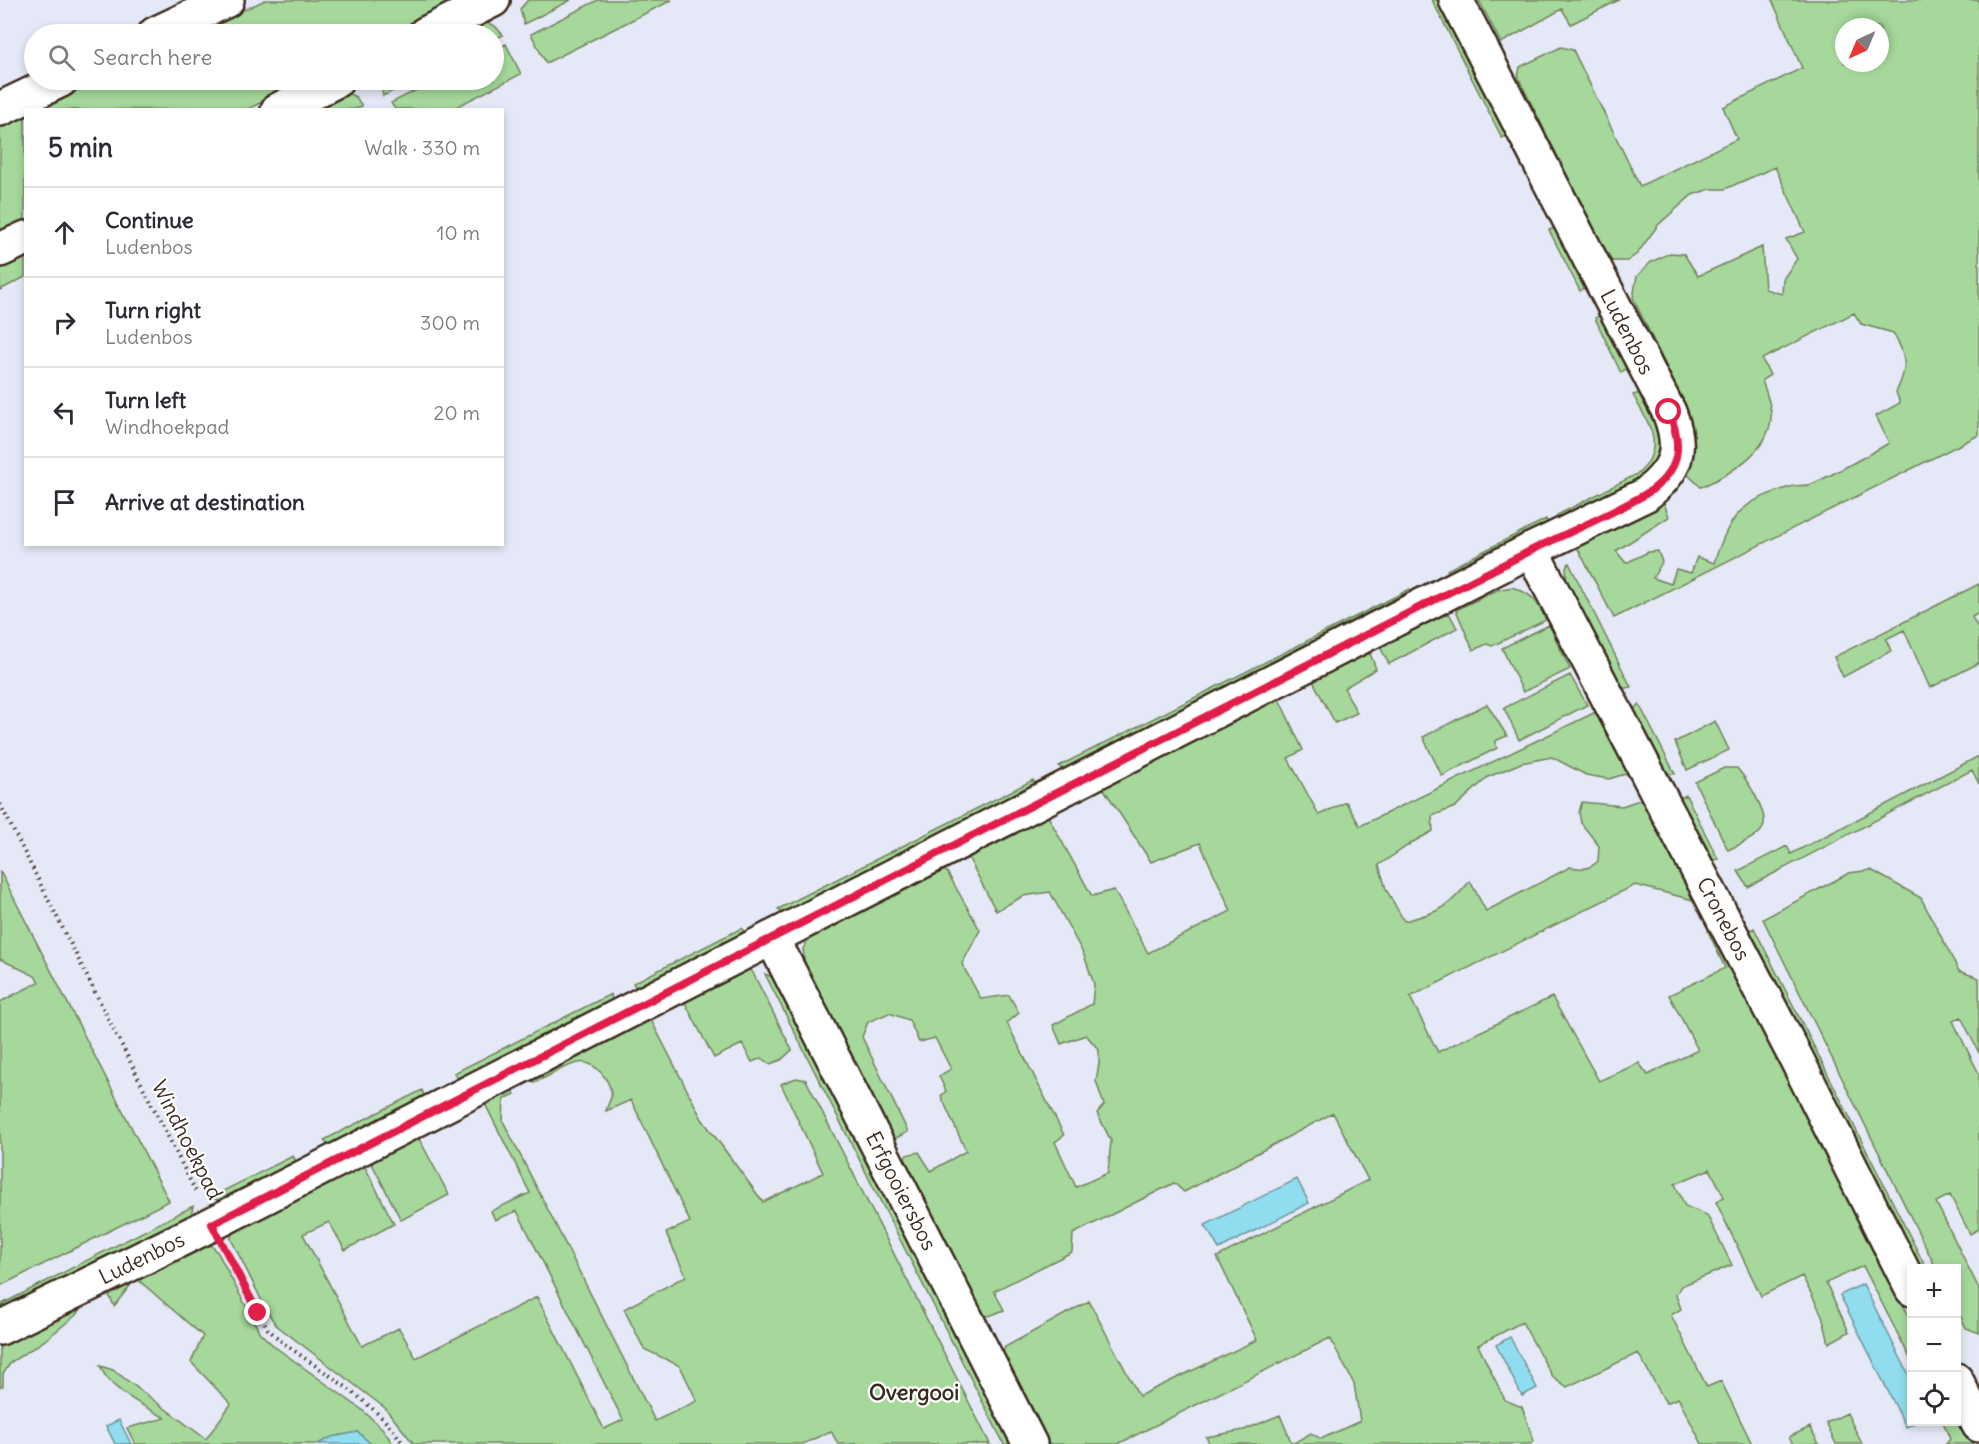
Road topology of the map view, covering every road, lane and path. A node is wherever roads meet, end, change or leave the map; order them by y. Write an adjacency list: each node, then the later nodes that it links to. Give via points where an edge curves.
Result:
1 (227, 0): 4 (street)
2 (493, 0): 5 (street)
3 (1456, 0): 12 (street, Ludenbos, via 1669,412 1677,436 1673,465 1645,495)
4 (176, 24)
5 (445, 24)
6 (40, 90): 9 (street)
7 (317, 90): 8 (street)
8 (282, 108)
9 (0, 109)
10 (24, 238): 11 (street)
11 (0, 250)
12 (1532, 550): 14 (street, Ludenbos); 16 (street, Cronebos)
13 (0, 804): 15 (path, Windhoekpad)
14 (772, 938): 15 (street, Ludenbos); 21 (street, Erfgooiersbos)
15 (212, 1224): 17 (street, Ludenbos); 20 (path, Windhoekpad, via 268,1329 378,1412)
16 (1907, 1281)
17 (0, 1328)
18 (1961, 1390): 19 (street)
19 (1979, 1425)
20 (403, 1444)
21 (1030, 1444)

